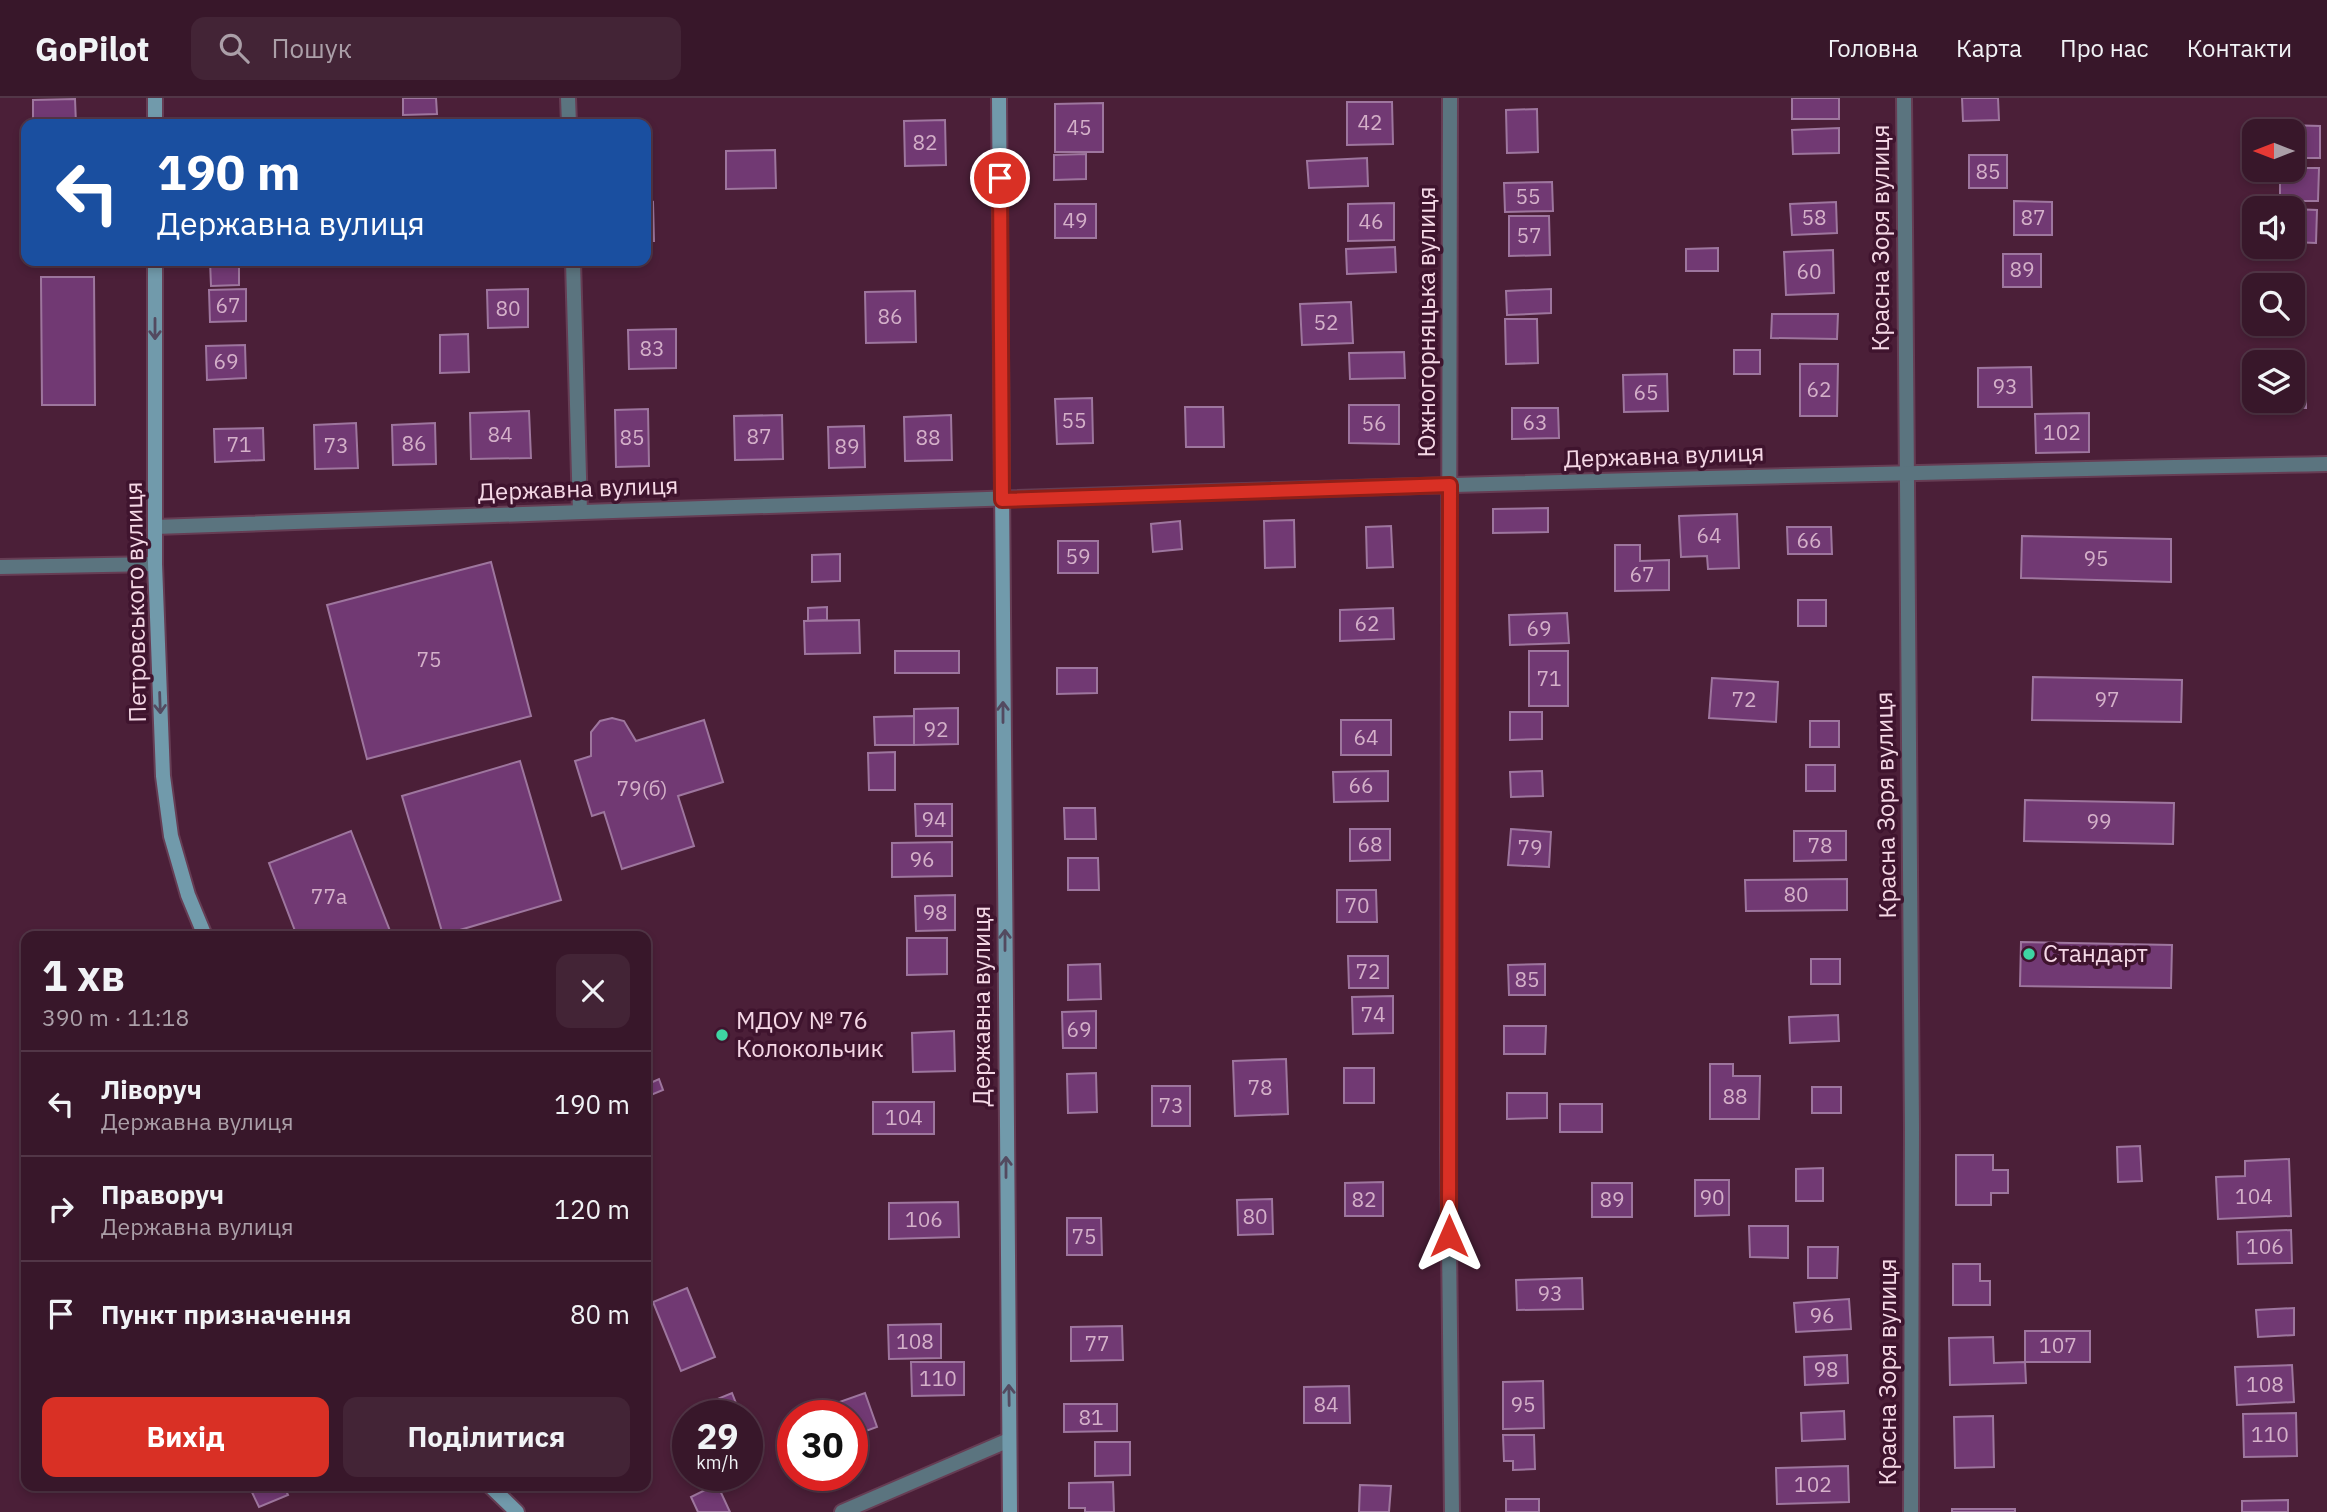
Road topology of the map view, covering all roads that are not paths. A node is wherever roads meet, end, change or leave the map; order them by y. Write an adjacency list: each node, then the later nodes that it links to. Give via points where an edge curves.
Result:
1 (155, 98): 6 (main road)
2 (568, 98): 7 (street)
3 (999, 98): 13 (main road, Державна вулиця)
4 (1450, 98): 12 (street, Южногорняцька вулиця)
5 (1904, 98): 11 (street, Красна Зоря вулиця)
6 (155, 119)
7 (569, 119)
8 (155, 266): 15 (main road, Петровського вулиця, one-way to 15)
9 (573, 266): 14 (street)
10 (2327, 464): 11 (street, Державна вулиця)
11 (1905, 472): 12 (street, Державна вулиця); 25 (street, Красна Зоря вулиця)
12 (1450, 485): 13 (street, Державна вулиця); 24 (street, Южногорняцька вулиця)
13 (1002, 500): 14 (street, Державна вулиця); 19 (main road, Державна вулиця, one-way to 13)
14 (580, 512): 15 (street, Державна вулиця)
15 (155, 527): 16 (main road, Петровського вулиця)
16 (155, 564): 17 (street); 18 (main road, Петровського вулиця, one-way to 18, via 166,806 178,862)
17 (0, 567)
18 (203, 931)
19 (1009, 1440): 22 (street); 23 (main road, Державна вулиця)
20 (494, 1491): 21 (main road)
21 (517, 1512)
22 (842, 1512)
23 (1010, 1512)
24 (1452, 1512)
25 (1911, 1512)

